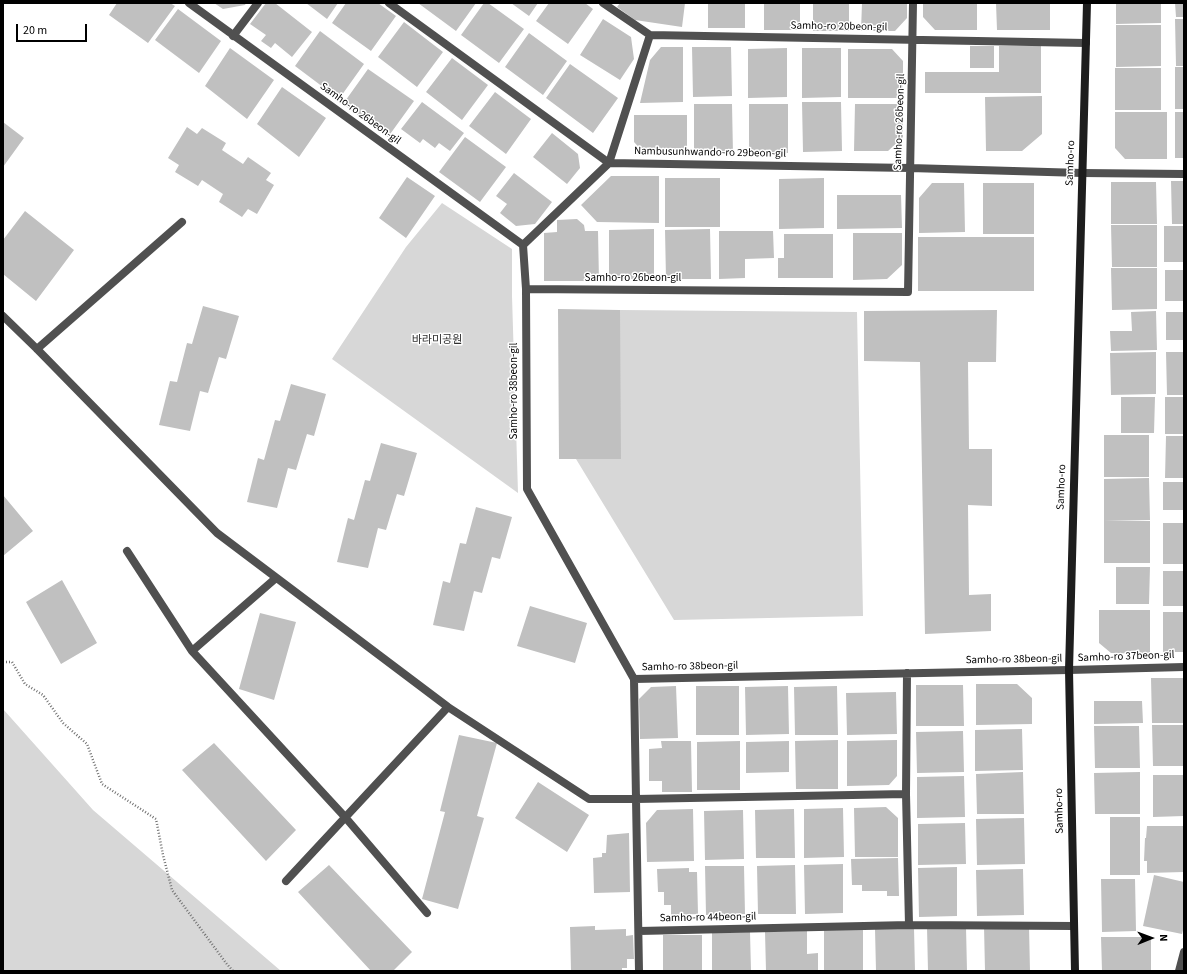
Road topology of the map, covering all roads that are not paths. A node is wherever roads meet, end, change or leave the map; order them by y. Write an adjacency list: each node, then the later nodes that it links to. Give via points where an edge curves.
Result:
1 (189, 3): 8 (street, Samho-ro 26beon-gil)
2 (258, 3): 8 (street)
3 (388, 3): 11 (street)
4 (603, 3): 7 (street)
5 (914, 3): 9 (street, Samho-ro 26beon-gil)
6 (1087, 3): 10 (main road, Samho-ro)
7 (650, 35): 9 (street, Samho-ro 20beon-gil); 11 (street)
8 (233, 36): 16 (street, Samho-ro 26beon-gil)
9 (913, 39): 10 (street, Samho-ro 20beon-gil); 12 (street, Samho-ro 26beon-gil)
10 (1086, 43): 13 (main road, Samho-ro)
11 (610, 162): 12 (street, Nambusunhwando-ro 29beon-gil); 16 (street)
12 (910, 168): 13 (street, Nambusunhwando-ro 29beon-gil); 17 (street, Samho-ro 26beon-gil, via 908,292)
13 (1082, 173): 14 (street, Nambusunhwando-ro 29beon-gil); 24 (main road, Samho-ro)
14 (1184, 174)
15 (182, 222): 19 (street)
16 (523, 245): 17 (street)
17 (526, 289): 26 (street, Samho-ro 38beon-gil, via 527,489)
18 (3, 316): 19 (street)
19 (37, 349): 21 (street, via 217,533)
20 (127, 551): 22 (street)
21 (276, 578): 22 (street); 27 (street)
22 (192, 651): 30 (street)
23 (1184, 667): 24 (street, Samho-ro 37beon-gil)
24 (1068, 670): 25 (street, Samho-ro 38beon-gil); 34 (main road, Samho-ro)
25 (907, 673): 26 (street, Samho-ro 38beon-gil); 28 (street)
26 (634, 679): 29 (street)
27 (448, 707): 29 (street, via 589,799); 30 (street)
28 (906, 794): 29 (street); 33 (street)
29 (636, 799): 35 (street)
30 (345, 817): 31 (street); 32 (street)
31 (286, 881)
32 (427, 913)
33 (910, 925): 34 (street, Samho-ro 44beon-gil); 35 (street, Samho-ro 44beon-gil)
34 (1074, 926): 39 (main road, Samho-ro)
35 (639, 931): 38 (street)
36 (1184, 952): 37 (street)
37 (1181, 966)
38 (639, 971)
39 (1075, 971)

